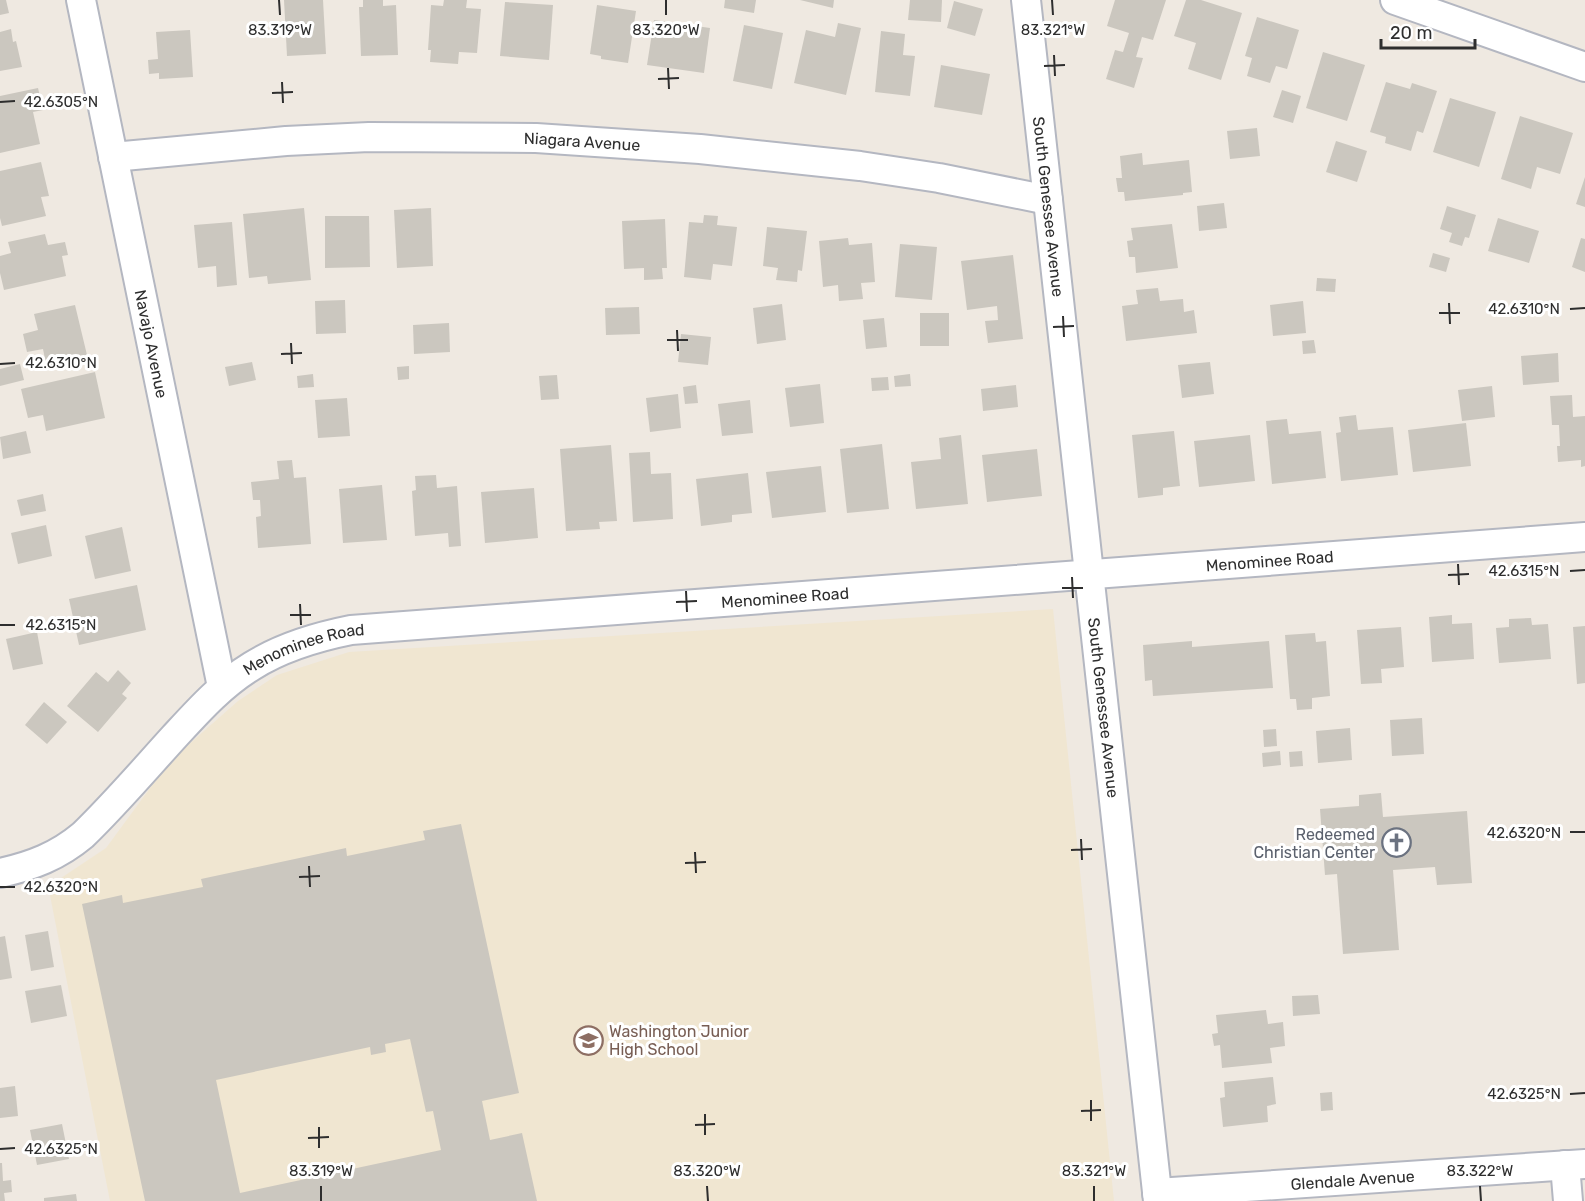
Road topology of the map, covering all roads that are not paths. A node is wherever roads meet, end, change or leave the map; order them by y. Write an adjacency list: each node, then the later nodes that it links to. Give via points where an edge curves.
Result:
1 (81, 0): 5 (street, Navajo Avenue)
2 (1026, 0): 6 (street, South Genessee Avenue)
3 (1395, 0): 4 (street)
4 (1585, 67)
5 (113, 157): 6 (street, Niagara Avenue, via 369,137 536,138 689,148 860,166); 9 (street, Navajo Avenue)
6 (1048, 200): 8 (street, South Genessee Avenue)
7 (1585, 537): 8 (street, Menominee Road)
8 (1089, 573): 9 (street, Menominee Road, via 351,630 305,641 270,656); 12 (street, South Genessee Avenue)
9 (222, 687): 10 (street, Menominee Road, via 83,835 39,863)
10 (0, 873)
11 (1575, 1165): 12 (street, Glendale Avenue); 13 (street)
12 (1158, 1197)
13 (1568, 1201)

